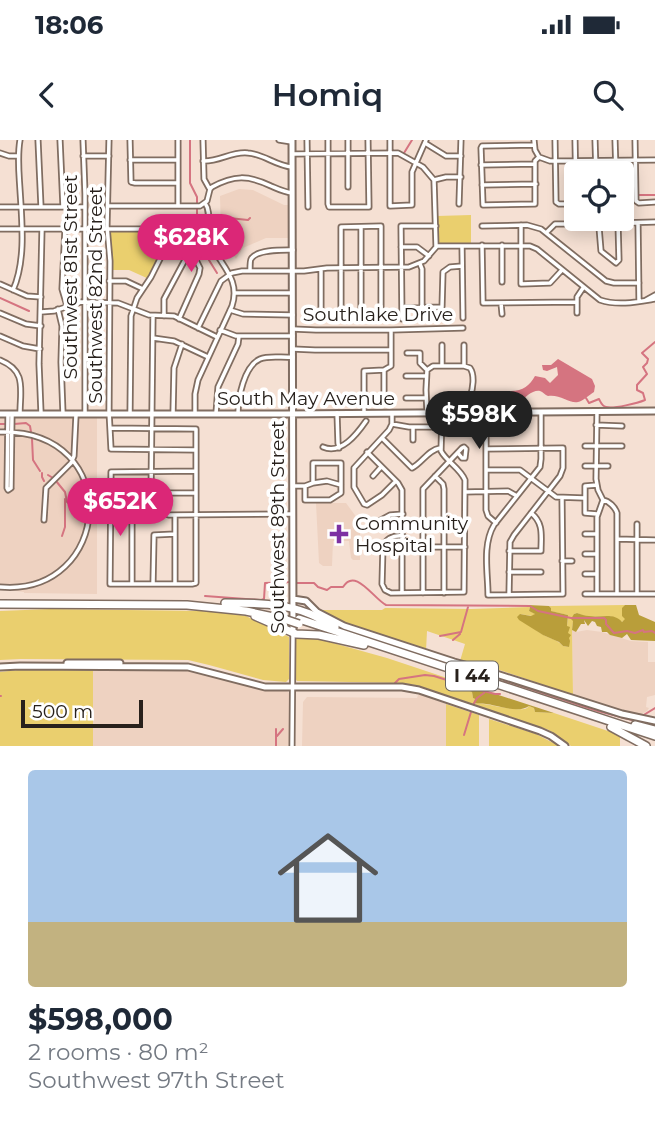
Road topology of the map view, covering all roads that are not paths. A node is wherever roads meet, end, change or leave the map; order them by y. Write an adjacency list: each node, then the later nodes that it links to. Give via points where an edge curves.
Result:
1 (20, 140): 31 (street)
2 (38, 140): 66 (street)
3 (60, 140): 67 (street)
4 (83, 140): 32 (street, Southwest 81st Street)
5 (109, 140): 33 (street, Southwest 82nd Street)
6 (130, 140): 36 (street)
7 (177, 140): 37 (street)
8 (203, 140): 42 (street)
9 (279, 140): 21 (street)
10 (307, 140): 30 (street)
11 (328, 140): 25 (street)
12 (348, 140): 26 (street)
13 (368, 140): 27 (street)
14 (390, 140): 28 (street)
15 (461, 140): 34 (street)
16 (555, 140): 43 (street)
17 (575, 140): 45 (street)
18 (595, 140): 38 (street)
19 (615, 140): 39 (street)
20 (635, 140): 40 (street)
21 (292, 141): 29 (main road, Southwest 89th Street)
22 (425, 142): 34 (street, via 446,156); 46 (street)
23 (534, 142): 35 (street); 48 (street, via 482,146)
24 (0, 153): 31 (street)
25 (328, 153): 26 (street); 27 (street, via 329,207 369,207); 30 (street)
26 (348, 153): 27 (street); 55 (street)
27 (368, 153): 28 (street)
28 (390, 153): 46 (street); 46 (street, via 390,206 412,205)
29 (292, 154): 30 (street); 49 (main road, Southwest 89th Street)
30 (307, 154): 69 (street)
31 (18, 156): 65 (street)
32 (83, 156): 33 (street); 68 (street, Southwest 81st Street)
33 (109, 156): 62 (street, Southwest 82nd Street)
34 (461, 156): 50 (street)
35 (539, 157): 43 (street); 47 (street)
36 (130, 160): 37 (street); 52 (street, via 132,183)
37 (177, 160): 52 (street)
38 (595, 160): 39 (street); 45 (street)
39 (615, 160): 40 (street)
40 (635, 160): 41 (street); 58 (street, via 636,202)
41 (655, 160)
42 (204, 161): 49 (street, via 246,152); 56 (street, via 204,181)
43 (555, 161): 44 (street); 60 (street, via 557,203)
44 (564, 161)
45 (575, 161)
46 (416, 163): 51 (street)
47 (535, 164): 48 (street); 53 (street)
48 (481, 165): 54 (street)
49 (292, 167): 57 (main road, Southwest 89th Street)
50 (461, 177): 51 (street); 61 (street)
51 (435, 180): 75 (street)
52 (178, 183): 63 (street)
53 (536, 184): 54 (street); 54 (street, via 535,204 486,205 482,204)
54 (481, 185)
55 (348, 187)
56 (210, 189): 57 (street, via 245,177); 59 (street)
57 (293, 193): 96 (main road, Southwest 89th Street)
58 (655, 202)
59 (205, 203): 63 (street); 85 (street)
60 (564, 203)
61 (459, 204)
62 (109, 206): 63 (street); 81 (street, Southwest 82nd Street)
63 (177, 206)
64 (0, 207): 65 (street)
65 (21, 207): 66 (street); 82 (street)
66 (41, 207): 67 (street)
67 (63, 207): 68 (street)
68 (85, 207): 80 (street, Southwest 81st Street)
69 (307, 207)
70 (655, 222): 73 (street)
71 (564, 223): 89 (street)
72 (634, 223): 73 (street)
73 (638, 223): 112 (street)
74 (521, 225): 76 (street); 89 (street); 92 (street)
75 (436, 226): 93 (street); 95 (street, via 401,226)
76 (482, 226)
77 (361, 227): 101 (street, via 341,227); 102 (street); 103 (street, via 381,226)
78 (42, 229): 79 (street); 82 (street); 120 (street)
79 (65, 229): 80 (street); 126 (street, via 62,291)
80 (85, 229): 81 (street); 121 (street, Southwest 81st Street)
81 (107, 229): 83 (street); 110 (street, Southwest 82nd Street)
82 (21, 230): 86 (street); 116 (street, via 20,273)
83 (164, 230): 84 (street); 115 (street, via 161,257)
84 (190, 230): 85 (street); 97 (street)
85 (208, 230): 109 (street)
86 (0, 231)
87 (599, 231): 88 (street, via 600,250 616,263)
88 (618, 231)
89 (547, 232): 112 (street, via 606,281)
90 (482, 245): 91 (street); 94 (street); 125 (street, via 484,303)
91 (502, 245): 92 (street); 111 (street)
92 (521, 245): 106 (street, via 534,247); 106 (street, via 521,284 550,283)
93 (436, 246): 94 (street); 98 (street)
94 (462, 246): 100 (street)
95 (401, 247): 98 (street, via 417,247); 104 (street)
96 (293, 250): 107 (street, via 253,257); 108 (main road, Southwest 89th Street)
97 (187, 256): 138 (street, via 165,298); 140 (street, via 197,262 200,272)
98 (429, 256): 99 (street)
99 (420, 264): 104 (street); 127 (street)
100 (462, 266): 127 (street, via 443,272 442,307); 139 (street)
101 (341, 268): 102 (street); 105 (street); 142 (street)
102 (361, 268): 103 (street); 143 (street)
103 (381, 268): 104 (street); 144 (street)
104 (401, 268): 128 (street)
105 (321, 269): 108 (street); 141 (street)
106 (562, 270): 114 (street)
107 (250, 271): 108 (street); 109 (street)
108 (293, 271): 118 (main road, Southwest 89th Street)
109 (229, 274): 117 (street); 147 (street, via 220,282)
110 (108, 281): 115 (street, via 126,281); 122 (street, Southwest 82nd Street)
111 (502, 282)
112 (639, 283): 124 (street)
113 (0, 284): 116 (street)
114 (583, 288): 123 (street); 124 (street, via 603,301)
115 (143, 289): 130 (street)
116 (13, 290): 120 (street)
117 (235, 293): 118 (street); 131 (street)
118 (293, 293): 136 (main road, Southwest 89th Street)
119 (655, 297): 124 (street)
120 (41, 298): 132 (street)
121 (84, 302): 122 (street); 126 (street); 192 (street, Southwest 81st Street)
122 (108, 302): 130 (street); 193 (street, Southwest 82nd Street)
123 (577, 302): 125 (street); 134 (street)
124 (639, 302)
125 (501, 303): 135 (street)
126 (67, 306): 129 (street)
127 (422, 307): 128 (street)
128 (402, 308): 145 (street)
129 (58, 309): 132 (street); 190 (street)
130 (133, 309): 137 (street); 194 (street)
131 (230, 310): 136 (street); 150 (street)
132 (41, 312): 146 (street)
133 (0, 313): 146 (street)
134 (577, 313)
135 (502, 314)
136 (293, 315): 149 (main road, Southwest 89th Street)
137 (153, 316): 138 (street); 156 (street)
138 (164, 316): 140 (street)
139 (463, 318)
140 (179, 319): 147 (street)
141 (321, 319)
142 (341, 319)
143 (361, 319)
144 (381, 319)
145 (402, 319)
146 (41, 326): 160 (street)
147 (198, 328): 155 (street)
148 (463, 328): 151 (street, Southlake Drive)
149 (293, 329): 151 (street, Southlake Drive); 154 (main road, Southwest 89th Street)
150 (220, 330): 153 (street); 155 (street)
151 (391, 330): 162 (street)
152 (0, 336): 160 (street)
153 (239, 336): 154 (street); 198 (street, via 218,387)
154 (293, 336): 161 (main road, Southwest 89th Street)
155 (217, 337): 164 (street)
156 (153, 338): 157 (street); 195 (street)
157 (182, 344): 164 (street); 196 (street, via 174,368)
158 (442, 345): 167 (street)
159 (464, 345): 168 (street)
160 (40, 349): 189 (street)
161 (293, 349): 162 (street); 165 (main road, Southwest 89th Street)
162 (391, 350): 169 (street, via 391,365)
163 (407, 353): 170 (street, via 420,353 420,363)
164 (208, 356): 197 (street, via 197,383)
165 (293, 358): 199 (street, via 267,358 251,367 241,388); 200 (main road, Southwest 89th Street)
166 (0, 361): 188 (street, via 14,367 19,376)
167 (442, 366): 168 (street); 170 (street)
168 (464, 366): 173 (street, via 472,372)
169 (384, 370): 174 (street); 183 (street, via 364,371)
170 (427, 370): 172 (street)
171 (406, 376): 172 (street)
172 (425, 376): 176 (street)
173 (470, 397)
174 (384, 398)
175 (407, 398): 176 (street)
176 (426, 398): 185 (street)
177 (596, 411): 178 (main road, South May Avenue); 181 (main road, South May Avenue); 203 (street)
178 (655, 411)
179 (440, 412): 180 (main road, South May Avenue); 185 (main road, South May Avenue); 206 (street)
180 (486, 412): 181 (main road, South May Avenue); 221 (street)
181 (541, 412): 220 (street)
182 (338, 413): 183 (main road, South May Avenue); 200 (main road, South May Avenue); 218 (street)
183 (364, 413): 184 (main road, South May Avenue)
184 (392, 413): 185 (main road, South May Avenue); 202 (street)
185 (427, 413)
186 (0, 414): 187 (main road, South May Avenue)
187 (10, 414): 188 (main road, South May Avenue); 210 (street)
188 (20, 414): 189 (main road, South May Avenue)
189 (41, 414): 190 (main road, South May Avenue)
190 (63, 414): 191 (main road, South May Avenue)
191 (76, 414): 192 (main road, South May Avenue); 226 (street)
192 (85, 414): 193 (main road, South May Avenue)
193 (110, 414): 194 (main road, South May Avenue); 208 (street, Southwest 82nd Street)
194 (130, 414): 195 (main road, South May Avenue)
195 (152, 414): 196 (main road, South May Avenue); 209 (street)
196 (173, 414): 197 (main road, South May Avenue)
197 (195, 414): 198 (main road, South May Avenue)
198 (216, 414): 199 (main road, South May Avenue)
199 (238, 414): 200 (main road, South May Avenue)
200 (293, 414): 242 (main road, Southwest 89th Street)
201 (366, 421): 218 (street)
202 (392, 424): 205 (street); 212 (street)
203 (596, 425): 204 (street); 215 (street)
204 (622, 426)
205 (413, 427): 206 (street); 213 (street)
206 (441, 427): 207 (street); 219 (street)
207 (465, 427)
208 (110, 428): 209 (street); 222 (street, Southwest 82nd Street, via 111,449)
209 (151, 428): 222 (street); 223 (street, via 196,429)
210 (9, 429): 210 (street, via 8,490 11,488); 211 (street); 226 (street, via 46,440)
211 (0, 432)
212 (382, 438): 219 (street, via 412,468); 224 (street)
213 (413, 440)
214 (585, 446): 215 (street)
215 (596, 446): 216 (street); 229 (street)
216 (622, 446)
217 (323, 447): 218 (street)
218 (339, 448)
219 (441, 448): 227 (street)
220 (541, 448): 221 (street); 237 (street, via 541,464); 244 (street, via 563,448 561,473)
221 (486, 449): 232 (street)
222 (151, 450): 223 (street); 233 (street)
223 (196, 450): 234 (street)
224 (368, 452): 231 (street); 238 (street, via 353,473 354,487 366,505)
225 (458, 453): 227 (street)
226 (72, 460): 261 (street, via 46,488); 288 (street, via 84,480 89,503 87,528 78,550 48,578 25,586)
227 (450, 461): 236 (street); 245 (street, via 464,476)
228 (585, 466): 229 (street)
229 (596, 466): 230 (street); 241 (street)
230 (608, 466)
231 (382, 467): 235 (street); 238 (street)
232 (486, 470): 237 (street, via 519,469); 246 (street)
233 (151, 471): 234 (street); 247 (street, via 111,472); 249 (street)
234 (196, 471): 250 (street)
235 (373, 476)
236 (435, 476): 273 (street, via 423,490); 274 (street, via 444,489)
237 (532, 478): 244 (street); 251 (street)
238 (396, 481): 258 (street, via 402,490)
239 (313, 483): 240 (street); 240 (street, via 313,463 341,463); 243 (street)
240 (341, 485): 243 (street, via 341,493 330,500 305,500)
241 (597, 485): 253 (street, via 585,486); 254 (street)
242 (293, 486): 243 (street); 257 (main road, Southwest 89th Street)
243 (305, 486)
244 (548, 491): 252 (street); 255 (street)
245 (465, 492): 246 (street); 275 (street)
246 (486, 492): 251 (street, via 508,491); 263 (street, via 486,513)
247 (110, 493): 248 (street); 285 (street, via 110,584)
248 (132, 493): 249 (street); 285 (street)
249 (151, 493): 250 (street); 260 (street, via 155,511)
250 (196, 493): 256 (street)
251 (517, 496): 263 (street)
252 (562, 498): 253 (street); 279 (street)
253 (584, 498): 259 (street, via 585,513)
254 (603, 500): 259 (street); 269 (street, via 616,510)
255 (531, 513): 276 (street, via 512,538); 276 (street, via 540,524 541,551)
256 (196, 514): 257 (street); 260 (street); 287 (street, via 196,583)
257 (293, 514): 298 (main road, Southwest 89th Street)
258 (402, 514): 262 (street); 268 (street)
259 (597, 514): 267 (street)
260 (175, 515): 265 (street)
261 (44, 520)
262 (379, 521)
263 (496, 523): 292 (street, via 487,543 488,595)
264 (637, 524): 270 (street)
265 (175, 534): 286 (street, via 154,535); 287 (street)
266 (585, 534): 267 (street)
267 (597, 534): 278 (street)
268 (402, 536): 272 (street); 289 (street, via 383,545 382,583 387,592)
269 (617, 540): 270 (street); 295 (street)
270 (638, 540): 271 (street); 296 (street)
271 (655, 540)
272 (402, 547): 273 (street); 289 (street)
273 (423, 547): 274 (street); 290 (street)
274 (444, 547): 275 (street); 291 (street)
275 (465, 547): 291 (street, via 464,592)
276 (509, 551): 281 (street)
277 (585, 554): 278 (street)
278 (597, 554): 284 (street)
279 (562, 561): 280 (street); 292 (street, via 563,594)
280 (572, 561)
281 (509, 572): 282 (street); 292 (street)
282 (541, 572)
283 (585, 574): 284 (street)
284 (597, 574): 294 (street)
285 (132, 584): 286 (street)
286 (153, 584): 287 (street)
287 (175, 584)
288 (0, 587)
289 (402, 593): 290 (street)
290 (423, 593): 291 (street)
291 (444, 593)
292 (509, 594)
293 (585, 594): 294 (street)
294 (597, 594): 295 (street)
295 (617, 594): 296 (street)
296 (637, 594): 297 (street)
297 (655, 594)
298 (293, 599): 301 (main road, Southwest 89th Street); 311 (main road, via 306,601 344,626)
299 (0, 602): 300 (highway, I 44); 302 (highway, I 44, via 187,605)
300 (225, 603): 301 (highway); 303 (highway, I 44)
301 (293, 608): 305 (main road, Southwest 89th Street); 306 (highway)
302 (246, 611): 303 (highway, I 44); 305 (highway)
303 (287, 618): 304 (highway, I 44, bridge)
304 (299, 621): 306 (highway, I 44); 307 (highway, I 44)
305 (293, 633): 307 (highway); 309 (street, Southwest 89th Street)
306 (346, 635): 310 (highway, I 44)
307 (364, 645): 312 (highway, I 44)
308 (0, 666): 309 (main road, via 188,667 258,685)
309 (293, 687): 315 (street, Southwest 89th Street); 316 (main road, via 408,688 540,731)
310 (597, 717): 313 (highway); 314 (highway, I 44)
311 (655, 721)
312 (611, 727): 314 (highway, I 44); 317 (highway)
313 (655, 730)
314 (655, 739)
315 (292, 746)
316 (565, 746)
317 (646, 746)

